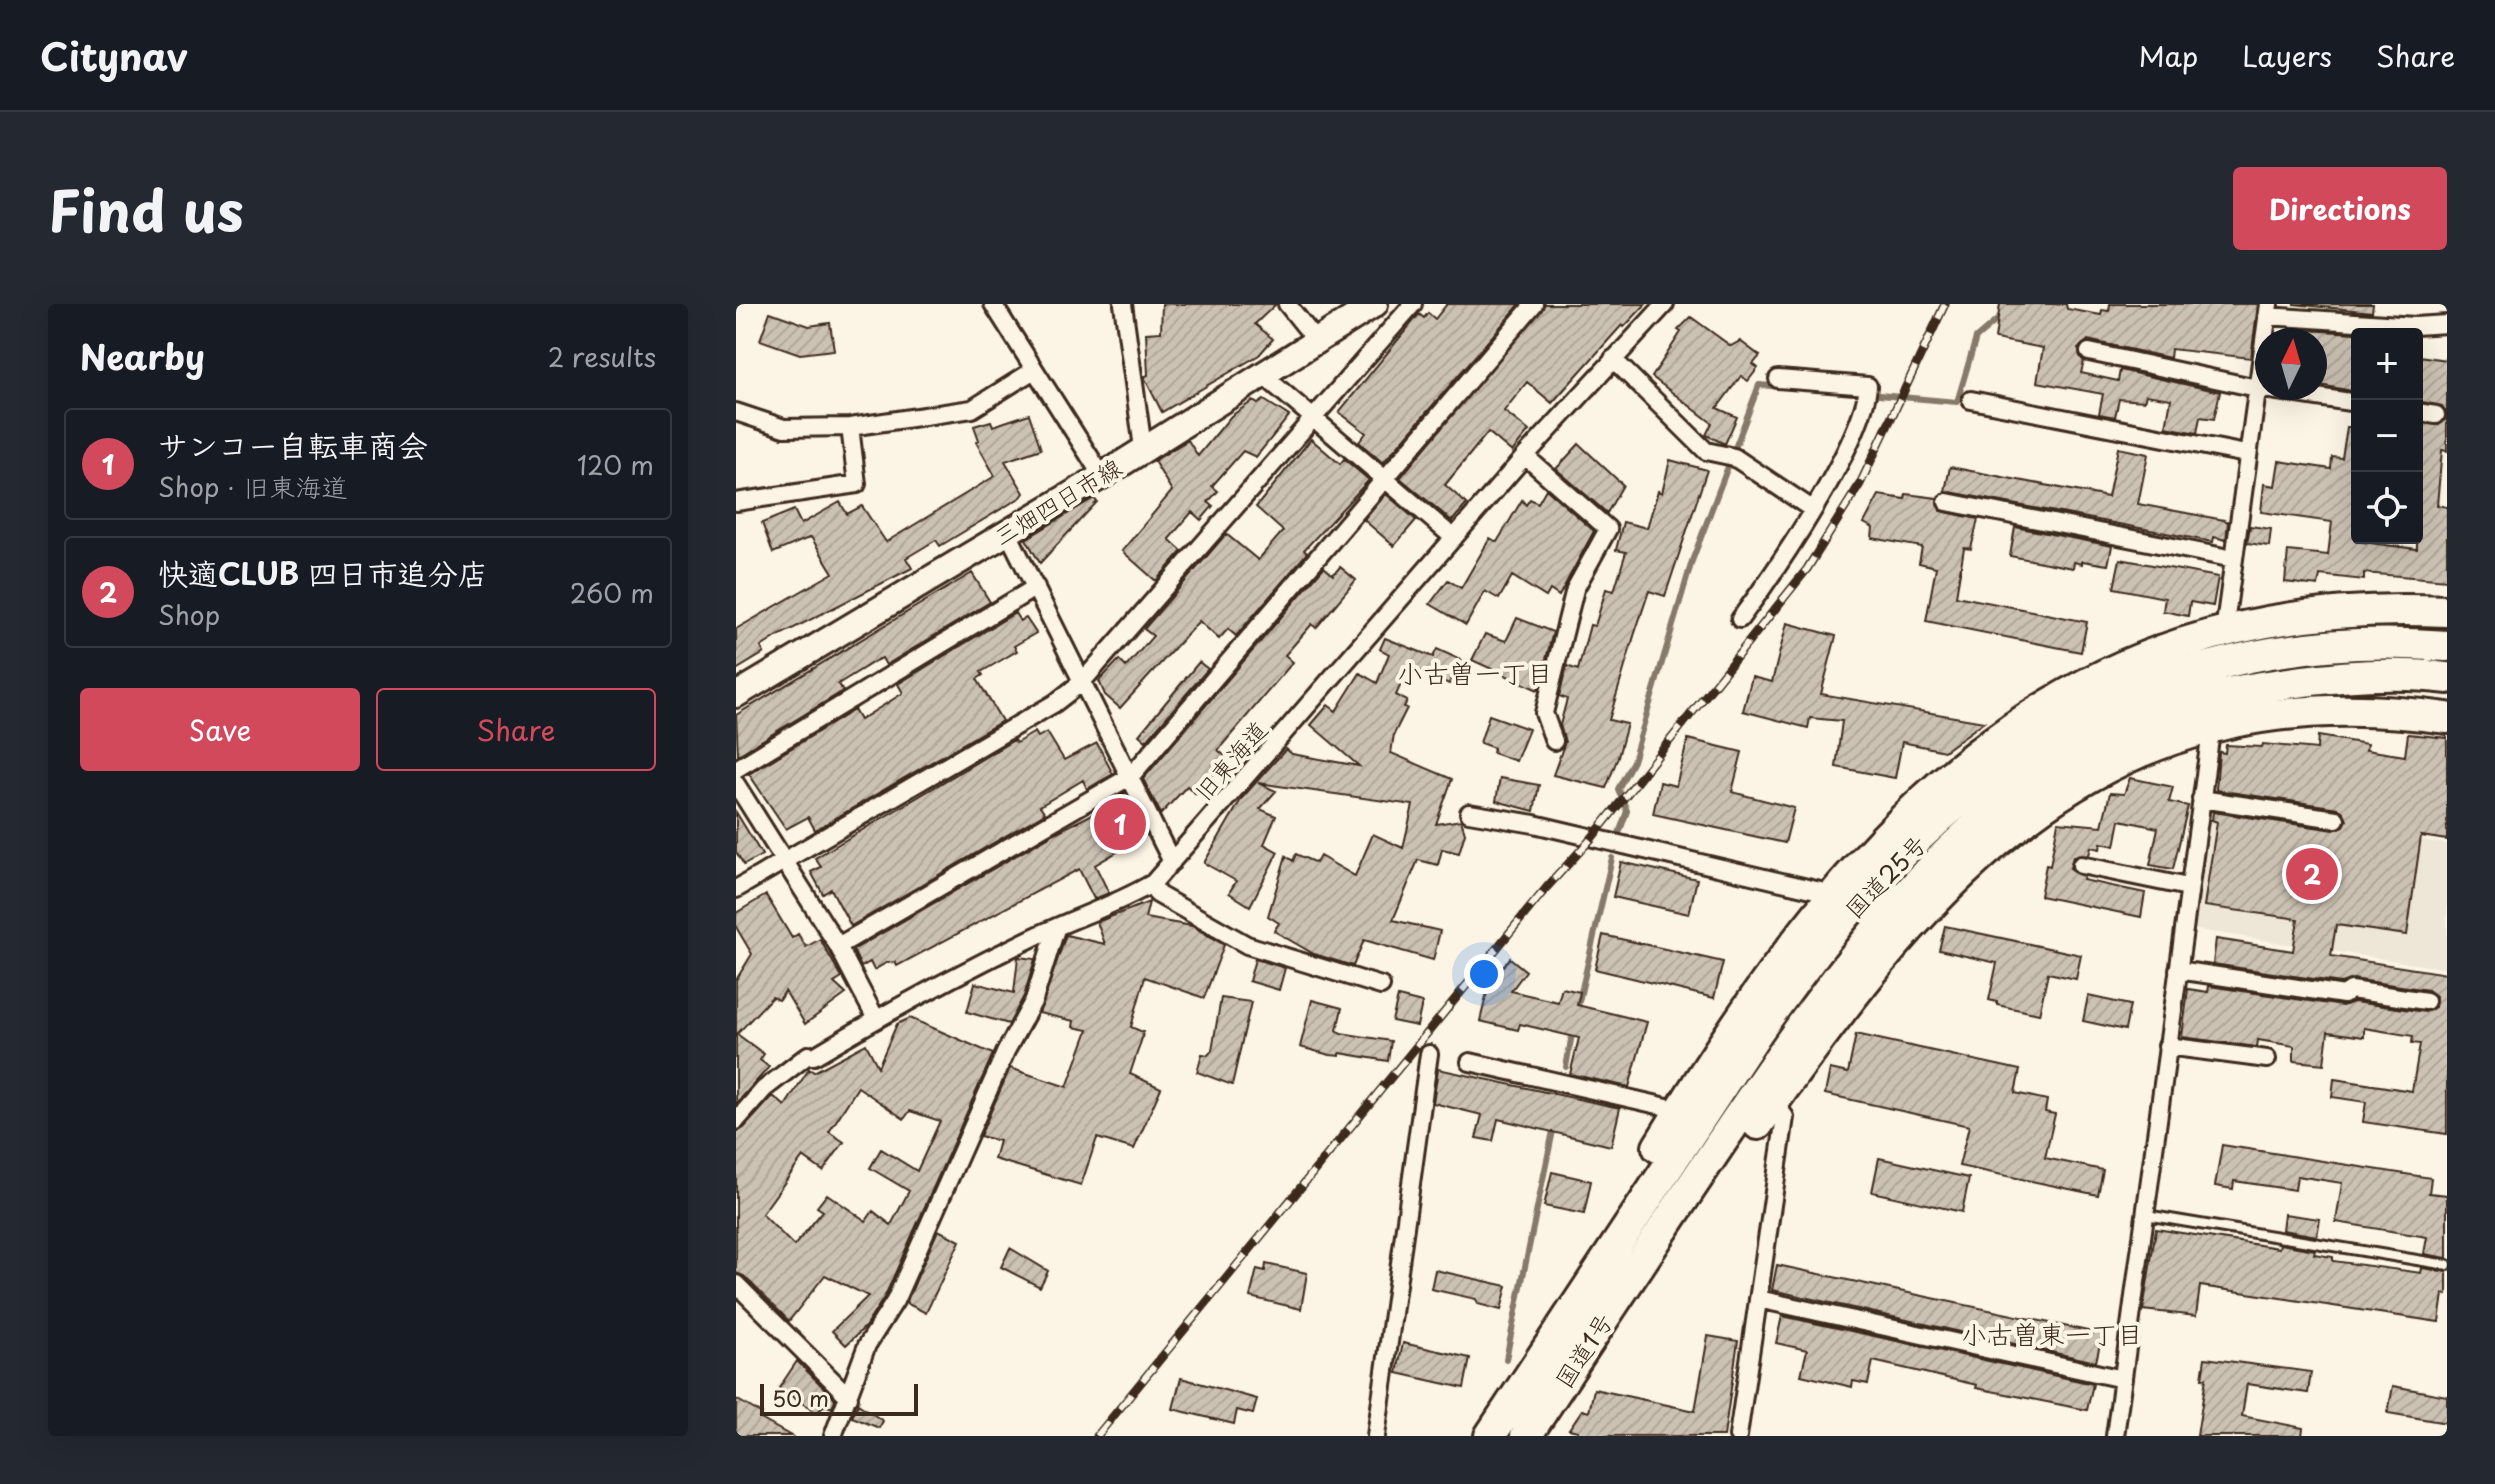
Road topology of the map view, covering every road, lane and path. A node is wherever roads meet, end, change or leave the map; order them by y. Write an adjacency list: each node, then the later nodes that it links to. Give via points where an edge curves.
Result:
1 (993, 304): 13 (street)
2 (1123, 304): 26 (street)
3 (1287, 304): 10 (street)
4 (1375, 304): 10 (main road, 三畑四日市線)
5 (1413, 304): 23 (street)
6 (1534, 304): 30 (street)
7 (1665, 304): 12 (street, 旧東海道)
8 (2268, 310): 9 (street, via 2415,326)
9 (2447, 324)
10 (1315, 339): 14 (main road, 三畑四日市線)
11 (2089, 352): 16 (street)
12 (1613, 359): 28 (street, 旧東海道); 33 (street, via 1706,451 1730,456)
13 (1034, 370): 25 (street, via 972,409); 29 (street)
14 (1263, 375): 23 (street); 26 (main road, 三畑四日市線)
15 (1778, 379): 33 (street, via 1868,386 1851,439)
16 (2255, 388)
17 (2327, 398): 20 (street)
18 (1971, 400): 27 (street)
19 (2255, 400): 27 (street)
20 (2351, 402)
21 (736, 412): 25 (street, via 784,428)
22 (2423, 413): 24 (street)
23 (1312, 415): 30 (street); 43 (street)
24 (2436, 415)
25 (850, 427): 31 (street, via 857,484)
26 (1143, 448): 29 (main road, 三畑四日市線)
27 (2246, 454): 36 (street)
28 (1525, 456): 35 (street, 旧東海道); 47 (street, via 1608,529 1575,589 1544,713)
29 (1102, 476): 34 (main road, 三畑四日市線)
30 (1386, 479): 35 (street); 49 (street)
31 (736, 502)
32 (1947, 502): 36 (street)
33 (1812, 509): 39 (street, via 1781,566)
34 (1007, 531): 37 (street); 44 (main road, 三畑四日市線)
35 (1454, 538): 55 (street, 旧東海道)
36 (2234, 559): 40 (street)
37 (1036, 587): 43 (street); 48 (street)
38 (2447, 611): 40 (highway, via 2353,613)
39 (1740, 619)
40 (2224, 635): 60 (highway, via 2141,658 2035,712 1926,796)
41 (2447, 646): 80 (highway, 国道25号, via 2350,642 2226,659 2148,685 2076,720 1969,795 1910,846 1802,970)
42 (2447, 678): 78 (highway, 国道25号, via 2382,674 2322,679 2194,701 2126,727 2021,790 1902,900 1817,1001)
43 (1082, 682): 49 (street); 54 (street, via 1055,703)
44 (736, 695)
45 (2447, 718): 46 (highway, via 2388,711 2305,711)
46 (2212, 720): 51 (street); 71 (highway, via 2105,767 2007,830 1907,930)
47 (1554, 741)
48 (736, 769)
49 (1131, 776): 55 (street); 62 (street)
50 (736, 784): 54 (street)
51 (2201, 799): 53 (street); 58 (street)
52 (1469, 813): 60 (street)
53 (2336, 819)
54 (784, 860): 59 (street); 62 (street)
55 (1172, 862): 57 (street, 旧東海道)
56 (2081, 865): 58 (street)
57 (1153, 883): 61 (street, 旧東海道); 64 (street, via 1157,894 1247,945)
58 (2188, 887): 63 (street)
59 (736, 889)
60 (1833, 894): 72 (highway, via 1781,959)
61 (1056, 929): 66 (street, 旧東海道); 81 (street, via 1034,1000 1006,1051 895,1301 867,1345)
62 (838, 946): 66 (street)
63 (2178, 970): 65 (street, via 2344,995 2351,990); 67 (street)
64 (1381, 986)
65 (2426, 1001)
66 (876, 1019): 73 (street, 旧東海道, via 808,1055 764,1089)
67 (2167, 1046): 69 (street); 74 (street)
68 (1429, 1054): 83 (street)
69 (2267, 1059)
70 (1470, 1062): 72 (street)
71 (1774, 1102): 77 (street, via 1785,1117); 78 (highway, via 1634,1297)
72 (1680, 1110): 80 (highway, via 1522,1368)
73 (736, 1121)
74 (2145, 1215): 75 (lane); 79 (street)
75 (2447, 1265)
76 (736, 1284): 81 (street)
77 (1758, 1299): 79 (street); 86 (street)
78 (1612, 1304): 85 (highway, 国道1号)
79 (2123, 1379): 87 (street)
80 (1521, 1391): 84 (highway, 国道1号)
81 (849, 1397): 82 (street)
82 (833, 1436)
83 (1376, 1436)
84 (1490, 1436)
85 (1526, 1436)
86 (1738, 1436)
87 (2115, 1436)

